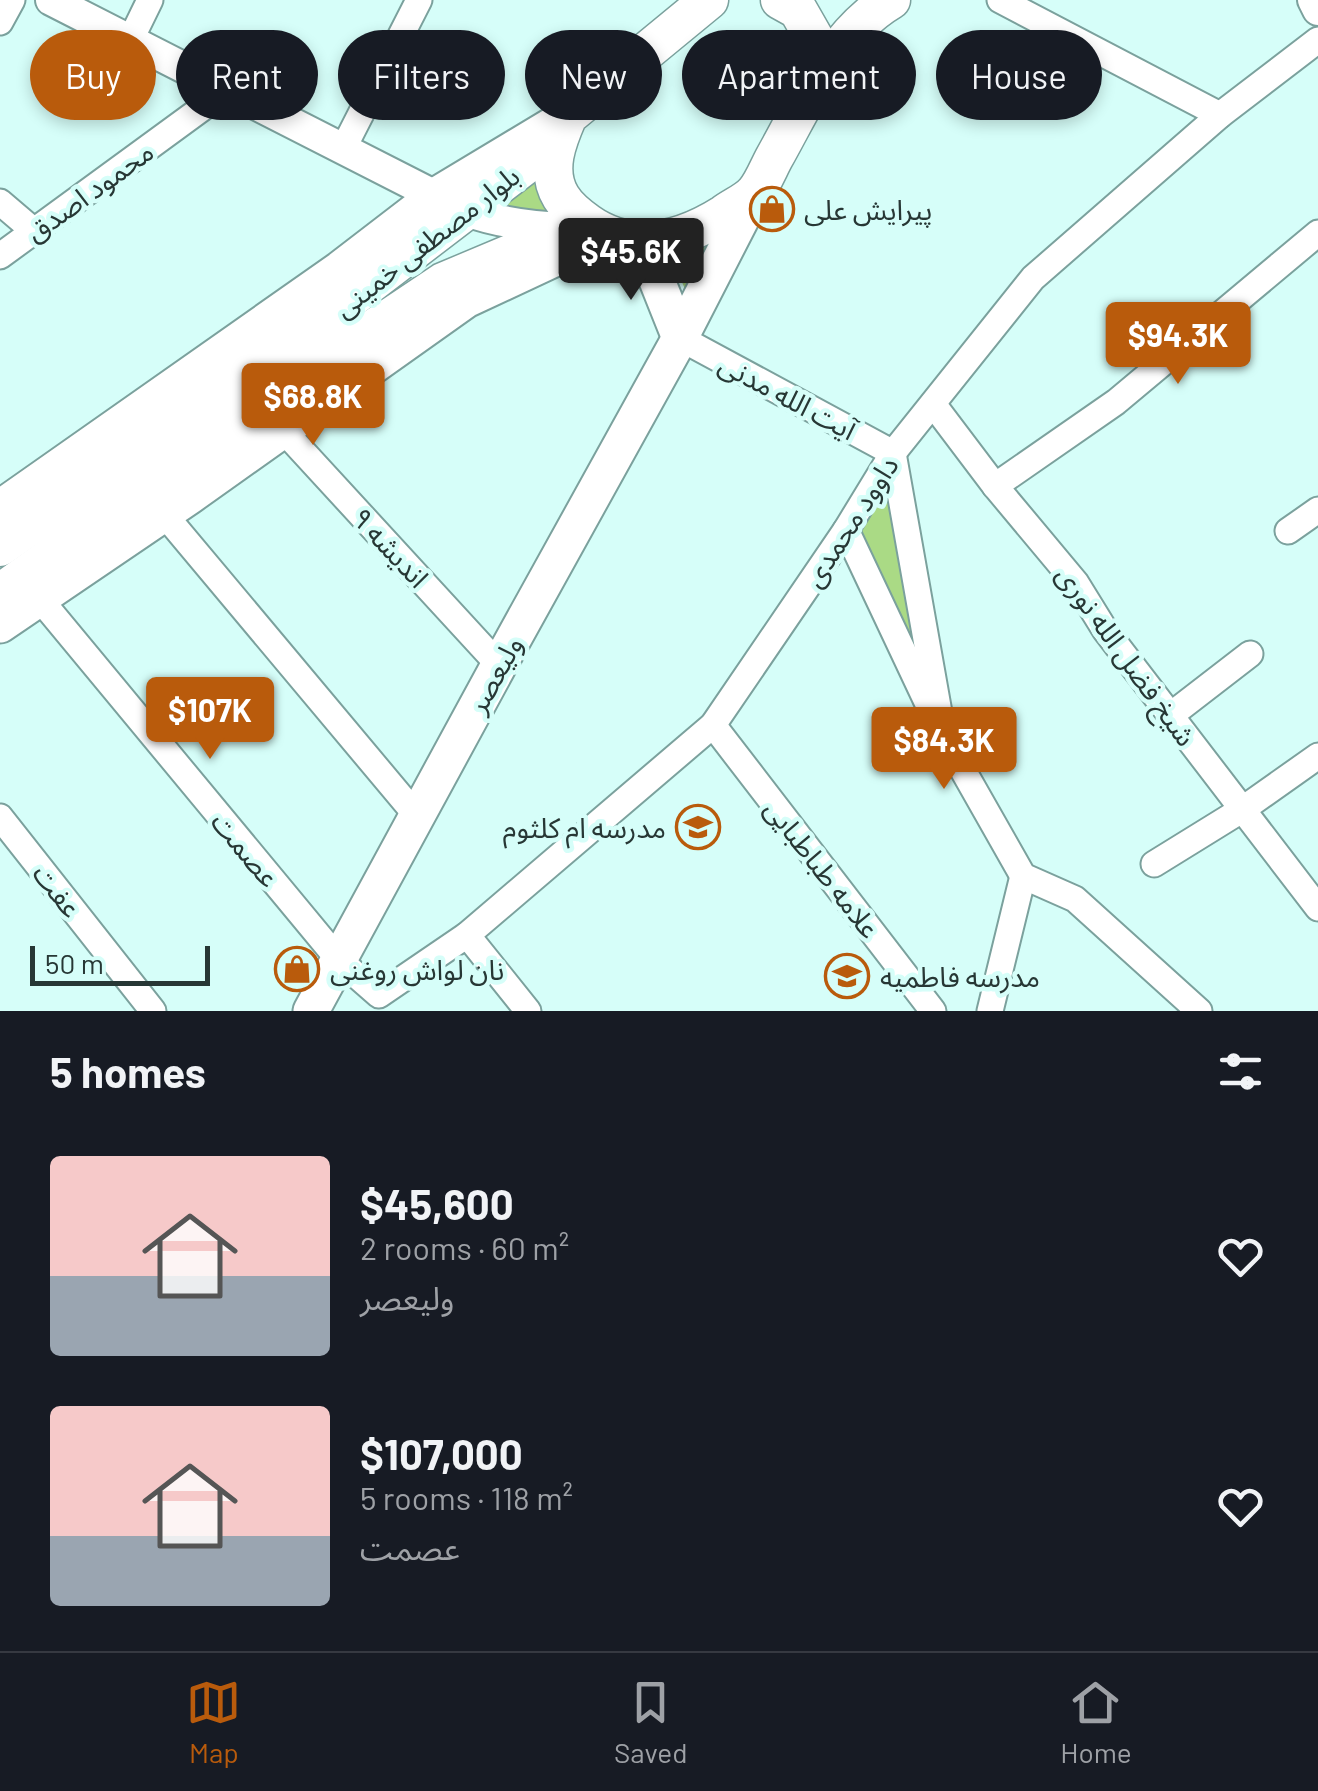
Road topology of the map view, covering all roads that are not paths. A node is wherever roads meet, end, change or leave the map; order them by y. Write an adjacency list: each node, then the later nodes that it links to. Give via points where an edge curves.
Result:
1 (12, 0): 12 (street)
2 (51, 0): 13 (street)
3 (150, 0): 14 (street)
4 (419, 0): 23 (street)
5 (728, 0): 11 (main road, بلوار مصطفی خمینی)
6 (780, 0): 15 (main road, via 798,10)
7 (891, 0): 16 (main road)
8 (1000, 0): 18 (street)
9 (1313, 0): 10 (street)
10 (1318, 10)
11 (697, 11): 22 (main road, بلوار مصطفی خمینی)
12 (0, 22)
13 (110, 30)
14 (135, 30)
15 (809, 30)
16 (854, 30)
17 (1318, 40): 18 (street, داوود محمدی)
18 (1220, 115): 33 (street, داوود محمدی, via 1033,278)
19 (187, 120): 28 (street, محمود اصدق)
20 (286, 120): 23 (street)
21 (796, 120): 24 (main road)
22 (562, 128): 26 (main road, بلوار مصطفی خمینی); 27 (main road, via 552,172)
23 (343, 149): 26 (street)
24 (754, 194): 30 (main road, via 682,234); 32 (main road, ولیعصر)
25 (0, 202): 28 (street)
26 (449, 203): 27 (street, via 536,228); 37 (main road, via 340,269); 42 (main road, بلوار مصطفی خمینی, via 441,230)
27 (583, 226): 30 (main road); 34 (main road); 43 (main road, بلوار مصطفی خمینی, via 443,282)
28 (34, 231): 31 (street, محمود اصدق)
29 (1318, 233): 36 (street, via 1116,402)
30 (642, 243): 32 (main road)
31 (0, 256)
32 (680, 338): 35 (street, آیت الله مدنی); 47 (main road, ولیعصر)
33 (935, 406): 35 (street, داوود محمدی); 36 (street, شیخ فضل الله نوری)
34 (283, 430): 39 (main road); 47 (street, اندیشه ۹)
35 (893, 453): 40 (street, داوود محمدی); 50 (street)
36 (996, 486): 48 (street, شیخ فضل الله نوری)
37 (0, 508)
38 (1318, 510): 41 (street)
39 (164, 514): 44 (main road); 53 (street)
40 (846, 530): 49 (street, داوود محمدی); 50 (street)
41 (1288, 532)
42 (0, 547)
43 (0, 593)
44 (39, 598): 45 (main road); 59 (street, عصمت)
45 (0, 625)
46 (1250, 654): 48 (street)
47 (499, 665): 53 (main road, ولیعصر)
48 (1171, 716): 52 (street, شیخ فضل الله نوری)
49 (713, 726): 58 (street, داوود محمدی); 64 (street, علامه طباطبایی)
50 (943, 735): 56 (street)
51 (1318, 756): 52 (street)
52 (1242, 809): 55 (street); 57 (street, شیخ فضل الله نوری)
53 (417, 816): 59 (main road, ولیعصر)
54 (0, 817): 61 (street, عفت)
55 (1154, 864)
56 (1023, 876): 65 (street); 66 (street, via 1075,899)
57 (1318, 908)
58 (467, 935): 60 (street, داوود محمدی); 63 (street)
59 (339, 960): 60 (street, عصمت); 62 (main road, ولیعصر)
60 (379, 995)
61 (153, 1011)
62 (312, 1011)
63 (528, 1011)
64 (933, 1011)
65 (990, 1011)
66 (1199, 1011)

